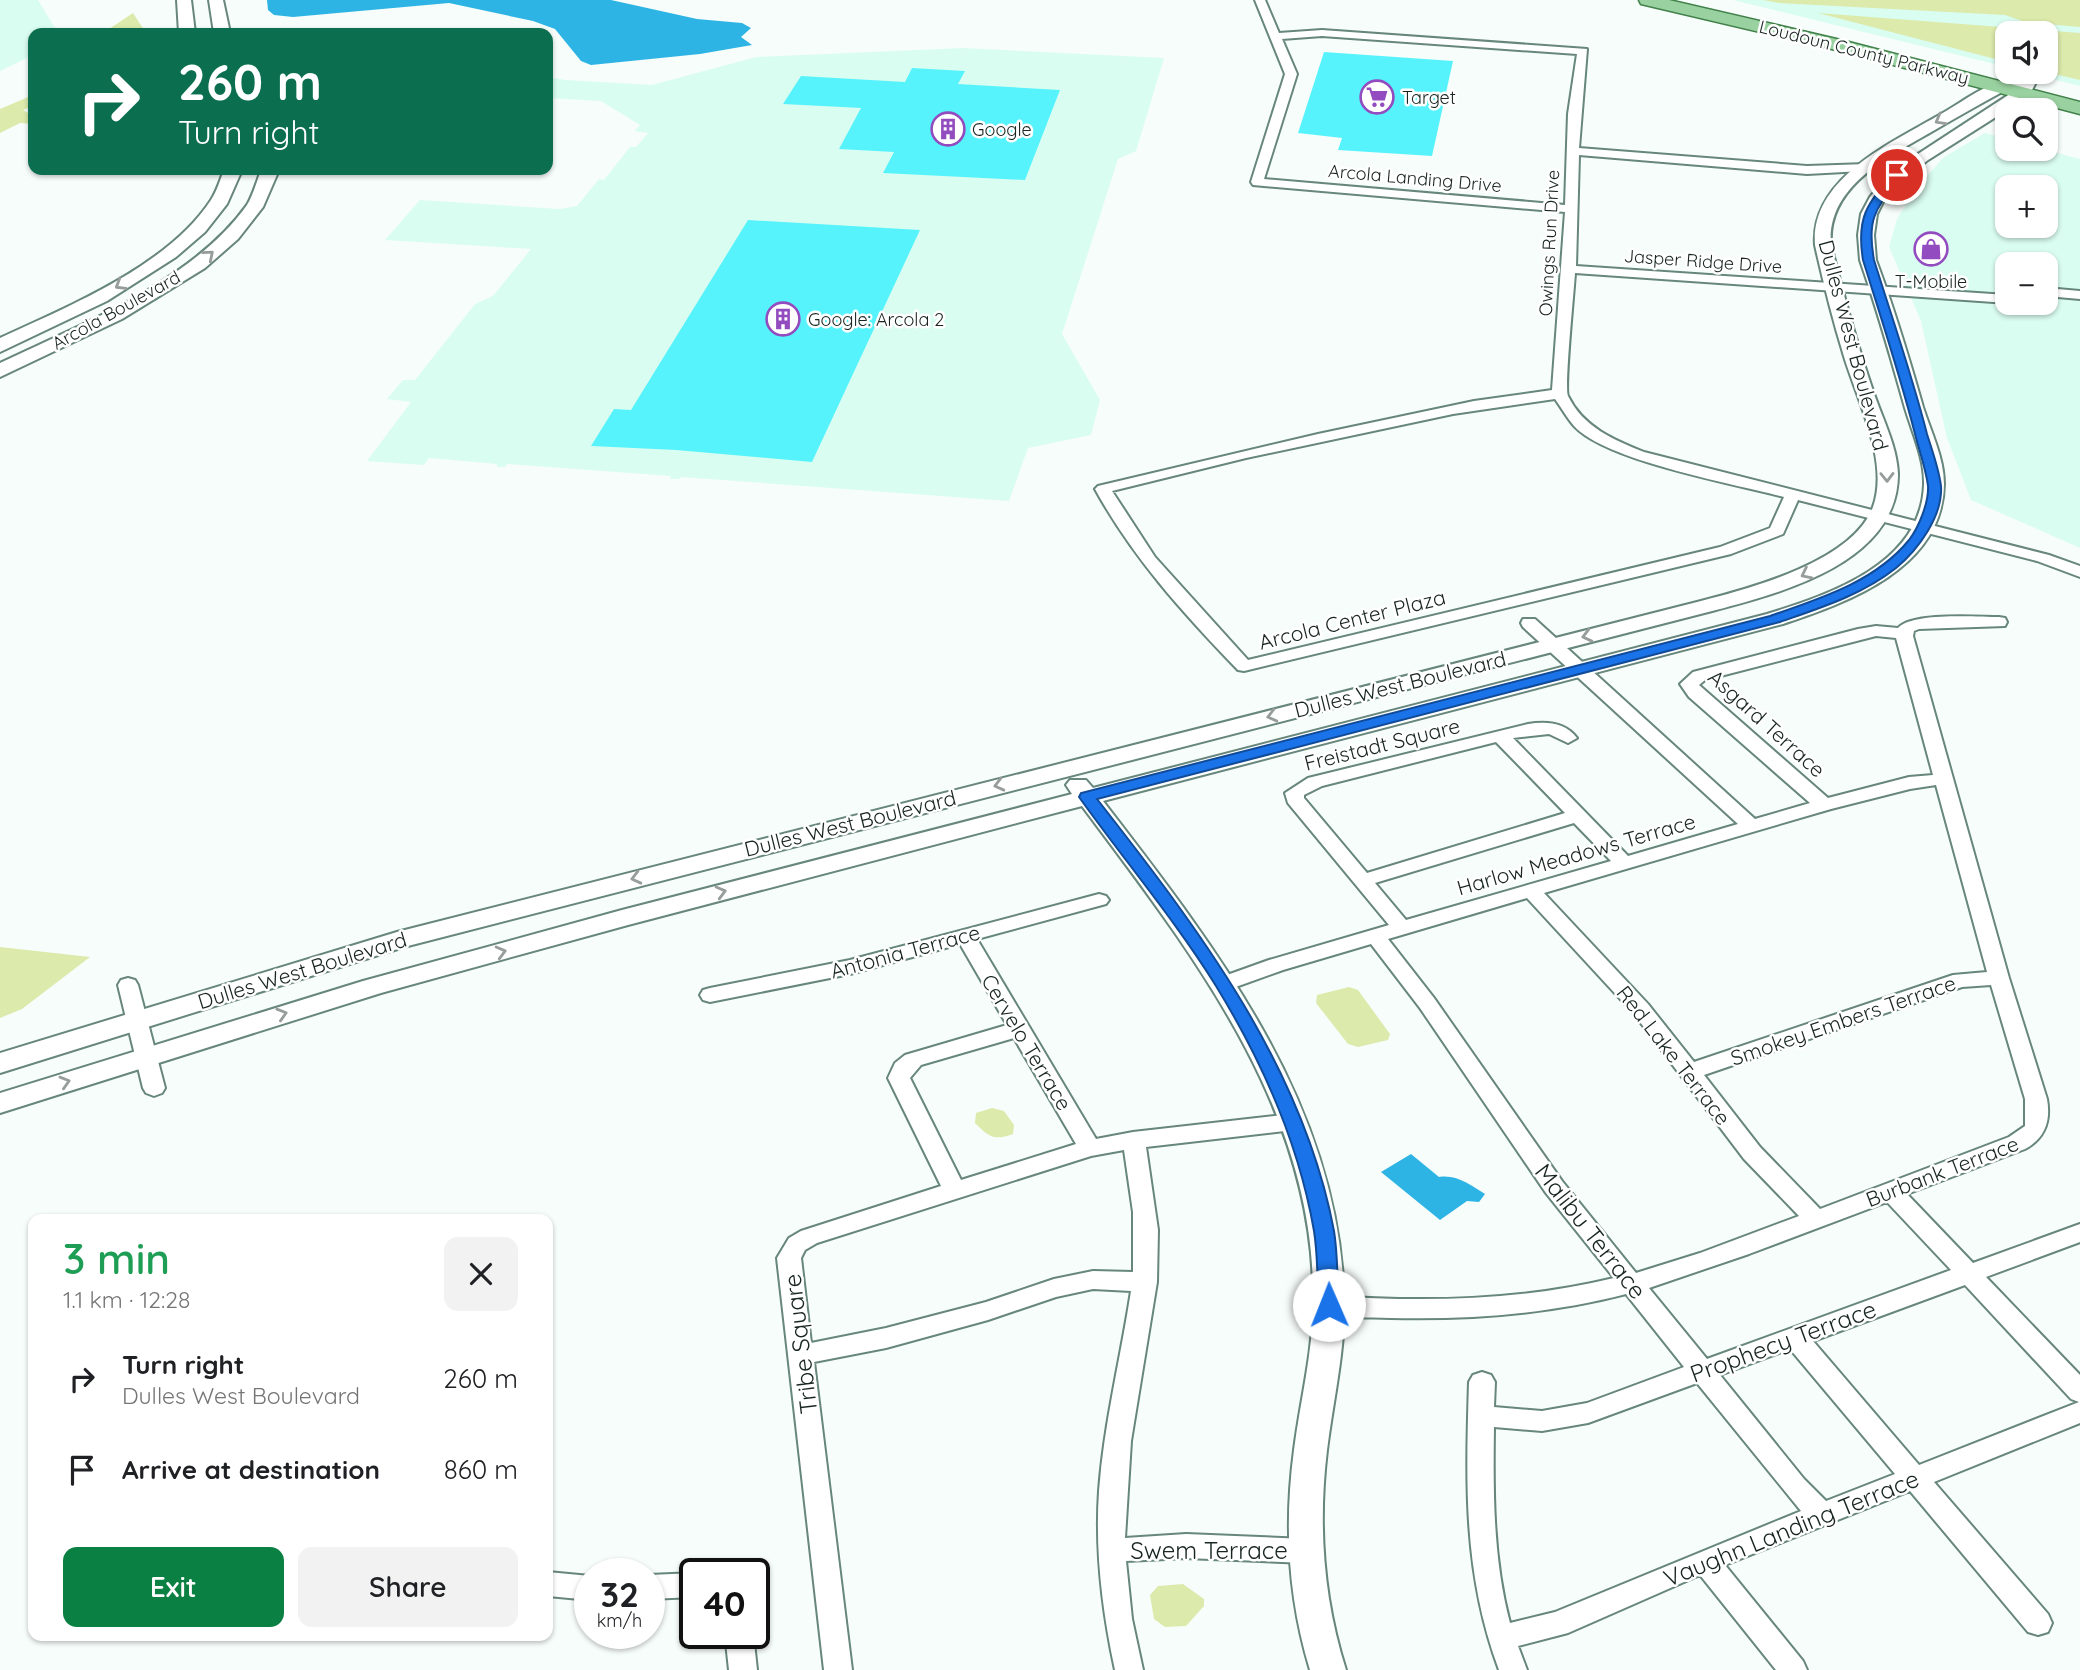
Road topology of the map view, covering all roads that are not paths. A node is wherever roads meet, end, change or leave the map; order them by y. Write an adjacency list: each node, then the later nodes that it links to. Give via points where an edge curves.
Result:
1 (184, 0): 6 (main road)
2 (216, 0): 7 (main road)
3 (1260, 0): 8 (street)
4 (1647, 0): 9 (main road, Loudoun County Parkway)
5 (1691, 0): 10 (main road, Loudoun County Parkway, via 1867,40)
6 (187, 28)
7 (221, 28)
8 (1276, 36): 15 (street, Owings Run Drive, via 1322,33 1583,51); 21 (street, Arcola Landing Drive, via 1291,78 1258,182)
9 (2000, 87): 10 (main road, Loudoun County Parkway); 16 (street, Dulles West Boulevard, one-way to 16)
10 (2026, 88): 11 (street, Dulles West Boulevard); 13 (main road, Loudoun County Parkway)
11 (2012, 98)
12 (2058, 104): 13 (main road)
13 (2079, 104)
14 (1995, 110): 24 (street, Dulles West Boulevard, via 1907,167 1877,196 1864,236)
15 (1573, 151): 17 (street); 21 (street, Owings Run Drive)
16 (1863, 167): 17 (street); 20 (street, Dulles West Boulevard)
17 (1807, 170): 20 (street)
18 (232, 175): 31 (main road, Arcola Boulevard, one-way to 31, via 214,210 160,259 109,292)
19 (269, 175): 32 (main road, Arcola Boulevard, one-way to 19, via 128,307 198,264 256,205)
20 (1845, 186): 23 (street, Dulles West Boulevard, via 1830,207 1822,232)
21 (1570, 209): 22 (street, Owings Run Drive)
22 (1569, 264): 23 (street, Jasper Ridge Drive); 33 (street, Owings Run Drive)
23 (1833, 284): 24 (street, Jasper Ridge Drive); 35 (street, Dulles West Boulevard, one-way to 35, via 1888,469)
24 (1878, 287): 25 (street); 28 (street); 36 (street, Dulles West Boulevard, via 1933,474 1933,502)
25 (1995, 290)
26 (2058, 293): 27 (street)
27 (2080, 295)
28 (1995, 298)
29 (2058, 302): 30 (street)
30 (2080, 303)
31 (0, 346)
32 (0, 371)
33 (1559, 394): 34 (street, via 1580,424 1611,444); 34 (street, Arcola Center Plaza, via 1522,396 1339,433 1103,489 1122,524 1170,588 1244,667 1725,551 1777,531)
34 (1793, 494): 35 (street)
35 (1878, 515): 36 (street); 41 (street, Dulles West Boulevard, one-way to 41, via 1868,531 1838,557 1790,582)
36 (1923, 527): 37 (street); 42 (street, Dulles West Boulevard, via 1891,565 1815,607)
37 (2080, 572)
38 (1529, 622): 41 (street)
39 (1999, 622): 40 (street, via 1917,624)
40 (1904, 634): 46 (street, Burbank Terrace); 48 (street, Asgard Terrace, via 1858,634 1690,682 1695,693)
41 (1554, 644): 42 (street); 45 (street, Dulles West Boulevard, one-way to 45)
42 (1580, 669): 47 (street, Dulles West Boulevard); 50 (street)
43 (1501, 737): 44 (street, Freistadt Square, via 1541,728 1558,730); 49 (street); 52 (street, Freistadt Square, via 1315,782 1294,793)
44 (1568, 738)
45 (1065, 768): 47 (street); 62 (street, Dulles West Boulevard, one-way to 62, via 397,940)
46 (1943, 779): 48 (street, Harlow Meadows Terrace); 58 (street, Burbank Terrace)
47 (1087, 797): 59 (street); 64 (street, Dulles West Boulevard, one-way to 47, via 476,958)
48 (1824, 805): 50 (street, Harlow Meadows Terrace)
49 (1579, 815): 51 (street); 52 (street)
50 (1752, 827): 51 (street, Harlow Meadows Terrace)
51 (1625, 864): 53 (street, Harlow Meadows Terrace)
52 (1364, 880): 55 (street, Freistadt Square)
53 (1531, 891): 55 (street, Harlow Meadows Terrace); 66 (street, Red Lake Terrace, via 1641,1009)
54 (1099, 900): 56 (street, Antonia Terrace)
55 (1402, 928): 57 (street, Harlow Meadows Terrace)
56 (965, 936): 61 (street, Antonia Terrace, via 850,967); 63 (street, Cervelo Terrace)
57 (1375, 936): 59 (street, Harlow Meadows Terrace); 78 (street, Malibu Terrace, via 1554,1187)
58 (1999, 978): 66 (street, Smokey Embers Terrace, via 1960,981); 73 (street, Burbank Terrace, via 2040,1113 2038,1124 2026,1139)
59 (1223, 984): 69 (street, via 1257,1042)
60 (128, 985): 62 (street)
61 (710, 995)
62 (137, 1020): 64 (street); 65 (street, Dulles West Boulevard)
63 (1019, 1029): 71 (street, Cervelo Terrace); 72 (street, via 913,1060 899,1078)
64 (146, 1056): 67 (street); 68 (street, Dulles West Boulevard, one-way to 64)
65 (0, 1063)
66 (1689, 1072): 74 (street, Red Lake Terrace, via 1752,1153)
67 (154, 1088)
68 (0, 1102)
69 (1293, 1122): 70 (street, Tribe Square); 79 (street, via 1324,1233)
70 (1133, 1140): 71 (street, Tribe Square); 77 (street, via 1146,1230)
71 (1090, 1148): 72 (street, Tribe Square)
72 (955, 1191): 81 (street, Tribe Square, via 797,1244 789,1258)
73 (1891, 1191): 74 (street, Burbank Terrace); 76 (street)
74 (1816, 1219): 78 (street, Burbank Terrace, via 1728,1253)
75 (2080, 1233): 76 (street, Prophecy Terrace)
76 (1970, 1275): 80 (street, Prophecy Terrace); 84 (street)
77 (1145, 1282): 81 (street, via 1093,1280 1054,1288 988,1311); 89 (street, via 1115,1464)
78 (1630, 1283): 79 (street, Burbank Terrace, via 1547,1301 1473,1309 1402,1311); 82 (street, Malibu Terrace)
79 (1329, 1305): 90 (street, via 1306,1497)
80 (1794, 1336): 82 (street, Prophecy Terrace); 87 (street)
81 (801, 1355): 98 (street, Tribe Square)
82 (1703, 1370): 86 (street, Prophecy Terrace, via 1588,1413 1542,1421); 88 (street, Malibu Terrace, via 1795,1488)
83 (1482, 1382): 86 (street)
84 (2080, 1392)
85 (2080, 1412): 87 (street, Vaughn Landing Terrace)
86 (1482, 1416): 95 (street, via 1480,1531 1490,1603)
87 (1915, 1478): 88 (street, Vaughn Landing Terrace); 94 (street)
88 (1822, 1515): 91 (street, Vaughn Landing Terrace)
89 (1111, 1550): 90 (street, Swem Terrace, via 1186,1546); 99 (street)
90 (1306, 1551): 100 (street)
91 (1705, 1561): 95 (street, Vaughn Landing Terrace, via 1558,1624); 102 (street)
92 (553, 1584): 93 (street)
93 (574, 1586)
94 (2038, 1623)
95 (1501, 1638): 101 (street)
96 (741, 1649): 97 (street)
97 (743, 1670)
98 (838, 1670)
99 (1129, 1670)
100 (1328, 1670)
101 (1513, 1670)
102 (1793, 1670)

